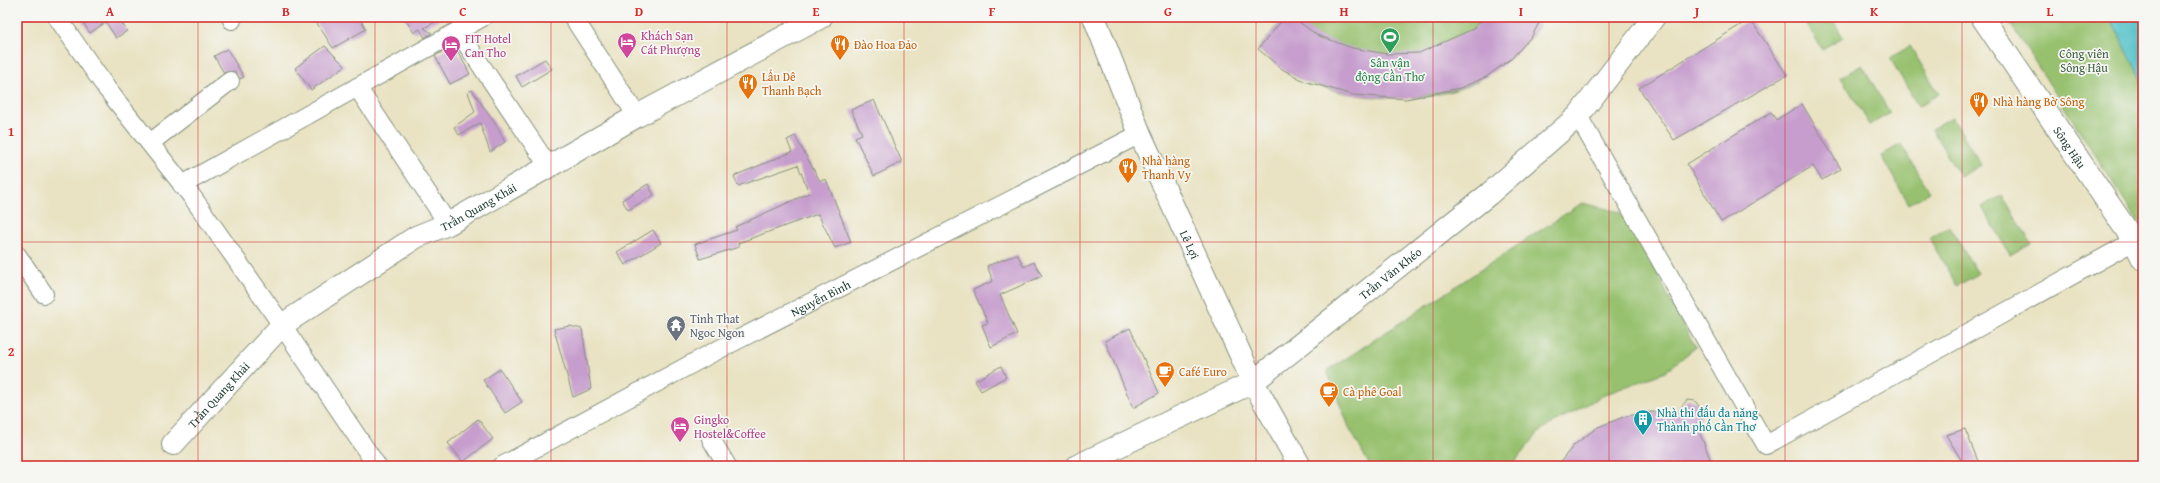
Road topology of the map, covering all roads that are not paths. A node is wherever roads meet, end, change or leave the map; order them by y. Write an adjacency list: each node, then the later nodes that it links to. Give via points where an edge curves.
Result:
1 (57, 17): 14 (street, via 107,89)
2 (483, 17): 8 (street)
3 (573, 17): 11 (street)
4 (821, 17): 11 (street, Trần Quang Khải)
5 (1094, 17): 13 (street, Lê Lợi)
6 (1654, 17): 12 (street, Trần Văn Khéo)
7 (1982, 17): 18 (street, Sông Hậu)
8 (458, 30): 10 (street); 15 (street)
9 (230, 80): 14 (street)
10 (357, 87): 16 (street); 17 (street)
11 (637, 116): 15 (street, Trần Quang Khải)
12 (1578, 116): 18 (street, via 1766,444); 22 (street, Trần Văn Khéo, via 1489,194)
13 (1140, 134): 22 (street, Lê Lợi); 26 (street, Nguyễn Bình, via 710,354)
14 (150, 143): 16 (street)
15 (549, 167): 17 (street, Trần Quang Khải)
16 (182, 185): 21 (street)
17 (448, 224): 21 (street, Trần Quang Khải, via 416,237)
18 (2138, 250)
19 (17, 255): 20 (street)
20 (44, 294)
21 (282, 325): 24 (street, Trần Quang Khải); 25 (street)
22 (1253, 382): 28 (street, Trần Văn Khéo); 29 (street, Lê Lợi)
23 (711, 439): 27 (street)
24 (173, 444)
25 (377, 466)
26 (502, 466)
27 (727, 466)
28 (1077, 466)
29 (1300, 466)

